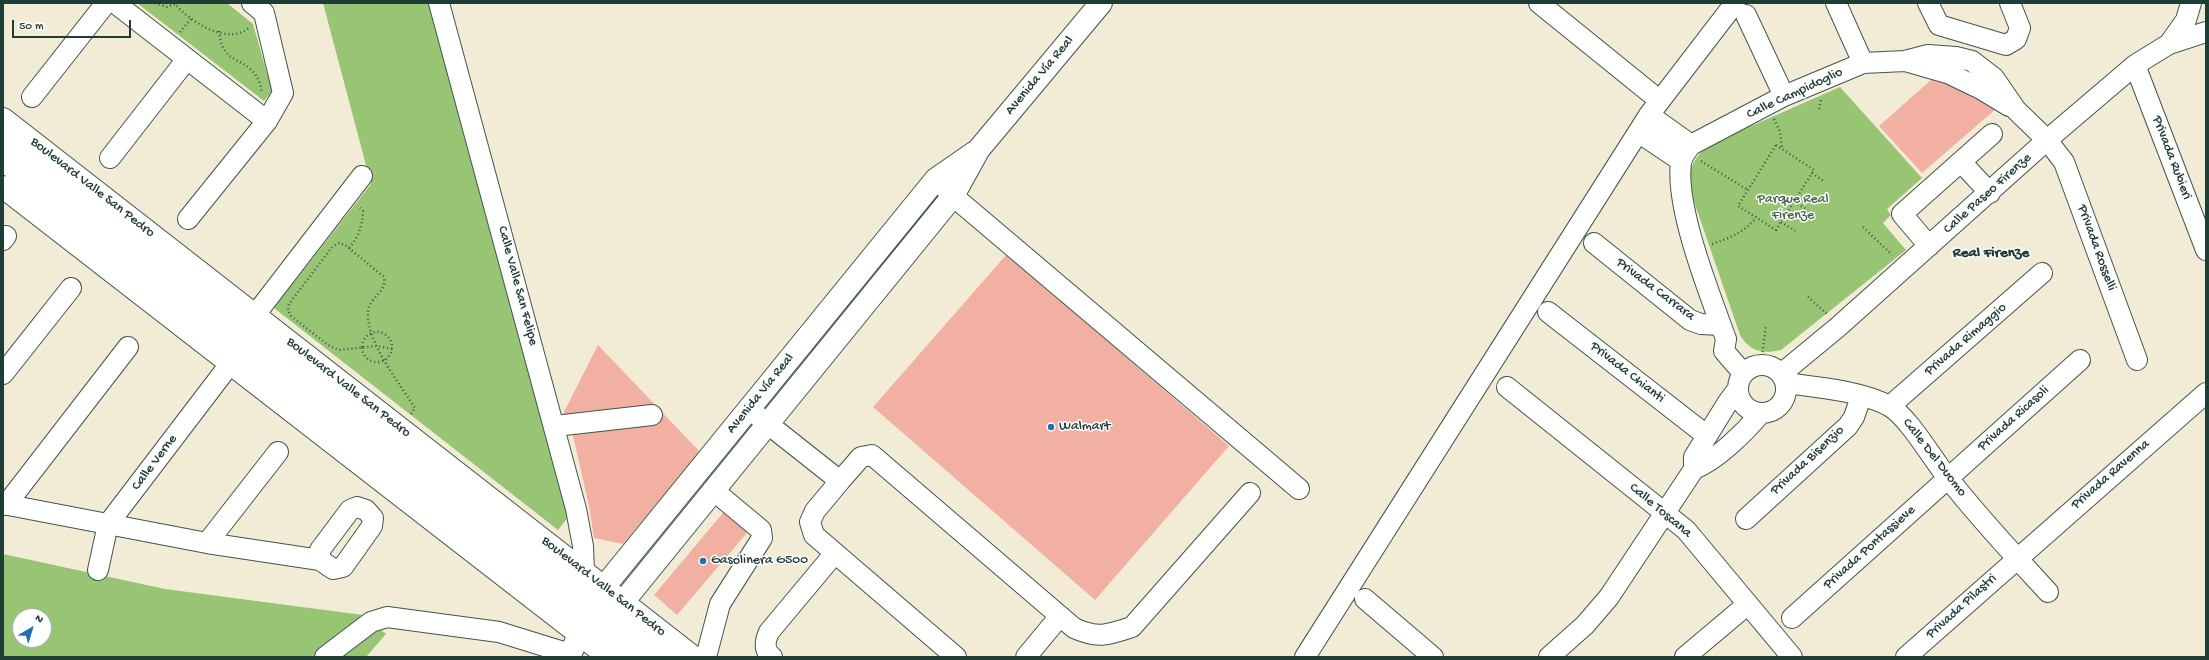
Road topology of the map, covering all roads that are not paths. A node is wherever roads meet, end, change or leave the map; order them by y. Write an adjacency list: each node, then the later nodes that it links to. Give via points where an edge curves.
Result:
1 (106, 3): 20 (street)
2 (115, 3): 15 (street)
3 (439, 3): 64 (street, Calle Valle San Felipe)
4 (1101, 3): 28 (main road, Avenida Vía Real)
5 (1539, 3): 21 (street)
6 (1836, 3): 16 (street)
7 (1928, 3): 13 (street, via 1939,25)
8 (2010, 3): 13 (street, via 2020,28 2016,39 2006,45)
9 (2191, 3): 14 (street, via 2186,20)
10 (258, 8): 23 (street, via 283,93)
11 (1741, 9): 19 (street); 21 (street)
12 (2206, 32): 14 (street, Calle Paseo Firenze)
13 (1981, 37): 17 (street)
14 (2169, 44): 18 (street, Calle Paseo Firenze)
15 (187, 59): 23 (street); 30 (street)
16 (1863, 63): 17 (street, Calle Campidoglio, via 1904,61); 19 (street, Calle Campidoglio)
17 (1959, 64): 27 (street, Calle Campidoglio, via 1994,78 2016,110)
18 (2135, 65): 27 (street, Calle Paseo Firenze); 43 (street, Privada Rubieri)
19 (1784, 96): 29 (street, Calle Campidoglio)
20 (32, 98)
21 (1654, 107): 24 (street); 29 (street)
22 (3, 119): 38 (main road, Boulevard Valle San Pedro)
23 (265, 119): 39 (street)
24 (1638, 132): 29 (street); 99 (street)
25 (1992, 134): 32 (street)
26 (3, 140): 38 (main road, Boulevard Valle San Pedro)
27 (2047, 140): 36 (street, Calle Paseo Firenze); 51 (street, Privada Rosselli, via 2064,162)
28 (979, 150): 34 (main road, Avenida Vía Real); 37 (main road, Avenida Vía Real)
29 (1686, 153): 48 (street, via 1680,188 1696,250)
30 (110, 158)
31 (3, 160): 38 (main road, Boulevard Valle San Pedro)
32 (1961, 162): 36 (street); 41 (street, via 1902,214)
33 (362, 176): 47 (street)
34 (936, 179): 37 (street); 60 (main road, Avenida Vía Real)
35 (3, 187): 42 (main road, Boulevard Valle San Pedro)
36 (1990, 193): 41 (street, Calle Paseo Firenze)
37 (953, 196): 63 (main road, Avenida Vía Real); 71 (street)
38 (104, 218): 42 (main road); 47 (main road, Boulevard Valle San Pedro); 66 (main road, Boulevard Valle San Pedro)
39 (188, 219)
40 (1594, 243): 48 (street, Privada Carrara, via 1690,320)
41 (1929, 246): 55 (street, Calle Paseo Firenze)
42 (81, 248): 52 (main road, Boulevard Valle San Pedro)
43 (2206, 250)
44 (2042, 273): 59 (street, Privada Rimaggio)
45 (71, 288): 53 (street)
46 (1548, 312): 65 (street, Privada Chianti)
47 (254, 314): 66 (main road, Boulevard Valle San Pedro)
48 (1723, 332): 54 (street, via 1724,351)
49 (128, 347): 74 (street)
50 (2080, 360): 69 (street, Privada Ricasoli)
51 (2137, 360)
52 (230, 364): 66 (main road, Boulevard Valle San Pedro); 77 (street, Calle Verne)
53 (3, 374)
54 (1748, 374): 55 (street, via 1772,367); 61 (street, via 1741,402 1749,410); 65 (street)
55 (1783, 378): 58 (street, Calle Del Duomo); 61 (street, via 1786,395 1781,404 1772,411)
56 (1507, 387): 75 (street, Calle Toscana)
57 (2206, 393): 80 (street, Privada Ravenna)
58 (1862, 397): 59 (street, Calle Del Duomo); 76 (street, Privada Bisenzio, via 1848,426)
59 (1890, 406): 69 (street, Calle Del Duomo, via 1901,416)
60 (749, 409): 63 (street); 89 (main road, Avenida Vía Real)
61 (1761, 413): 68 (street, via 1752,424 1705,464)
62 (652, 415): 64 (street)
63 (768, 422): 70 (street); 72 (main road, Avenida Vía Real)
64 (555, 426): 83 (street, Calle Valle San Felipe, via 576,509 583,546)
65 (1706, 435): 68 (street, via 1694,457)
66 (365, 436): 83 (main road, Boulevard Valle San Pedro, via 399,428); 89 (main road, Boulevard Valle San Pedro); 89 (main road, Boulevard Valle San Pedro)
67 (278, 452): 78 (street)
68 (1694, 469): 75 (street)
69 (1948, 479): 80 (street, Calle Del Duomo); 88 (street, Privada Pontassieve)
70 (840, 481): 79 (street, via 815,511 810,522 814,535); 87 (street, via 861,457 872,455)
71 (1299, 489)
72 (713, 490): 90 (main road, Avenida Vía Real); 96 (street, via 761,530 762,538 720,604)
73 (1250, 493): 87 (street, via 1132,627 1112,634 1090,636 1074,628)
74 (4, 504): 77 (street)
75 (1664, 514): 86 (street, Calle Toscana, via 1686,530); 101 (street, via 1609,597 1585,625)
76 (1746, 519)
77 (108, 524): 78 (street); 82 (street, Calle Verne)
78 (207, 543): 81 (street)
79 (835, 553): 91 (street, via 769,632 765,642); 97 (street)
80 (2017, 558): 84 (street, Calle Del Duomo); 104 (street, Privada Pilastri)
81 (320, 560)
82 (98, 570)
83 (584, 571): 89 (main road, Boulevard Valle San Pedro)
84 (2048, 592)
85 (1365, 599): 100 (street)
86 (1748, 604): 102 (street); 103 (street, Calle Toscana)
87 (1060, 616): 98 (street)
88 (1792, 618)
89 (583, 625): 90 (main road, Boulevard Valle San Pedro); 90 (main road, Boulevard Valle San Pedro); 92 (street, via 499,632 387,617 371,622)
90 (611, 637): 93 (main road, Boulevard Valle San Pedro); 94 (main road, Boulevard Valle San Pedro); 95 (main road, Boulevard Valle San Pedro)
91 (766, 656)
92 (325, 657)
93 (636, 657)
94 (664, 657)
95 (692, 657)
96 (706, 657)
97 (956, 657)
98 (1026, 657)
99 (1305, 657)
100 (1433, 657)
101 (1549, 657)
102 (1685, 657)
103 (1792, 657)
104 (1906, 657)

